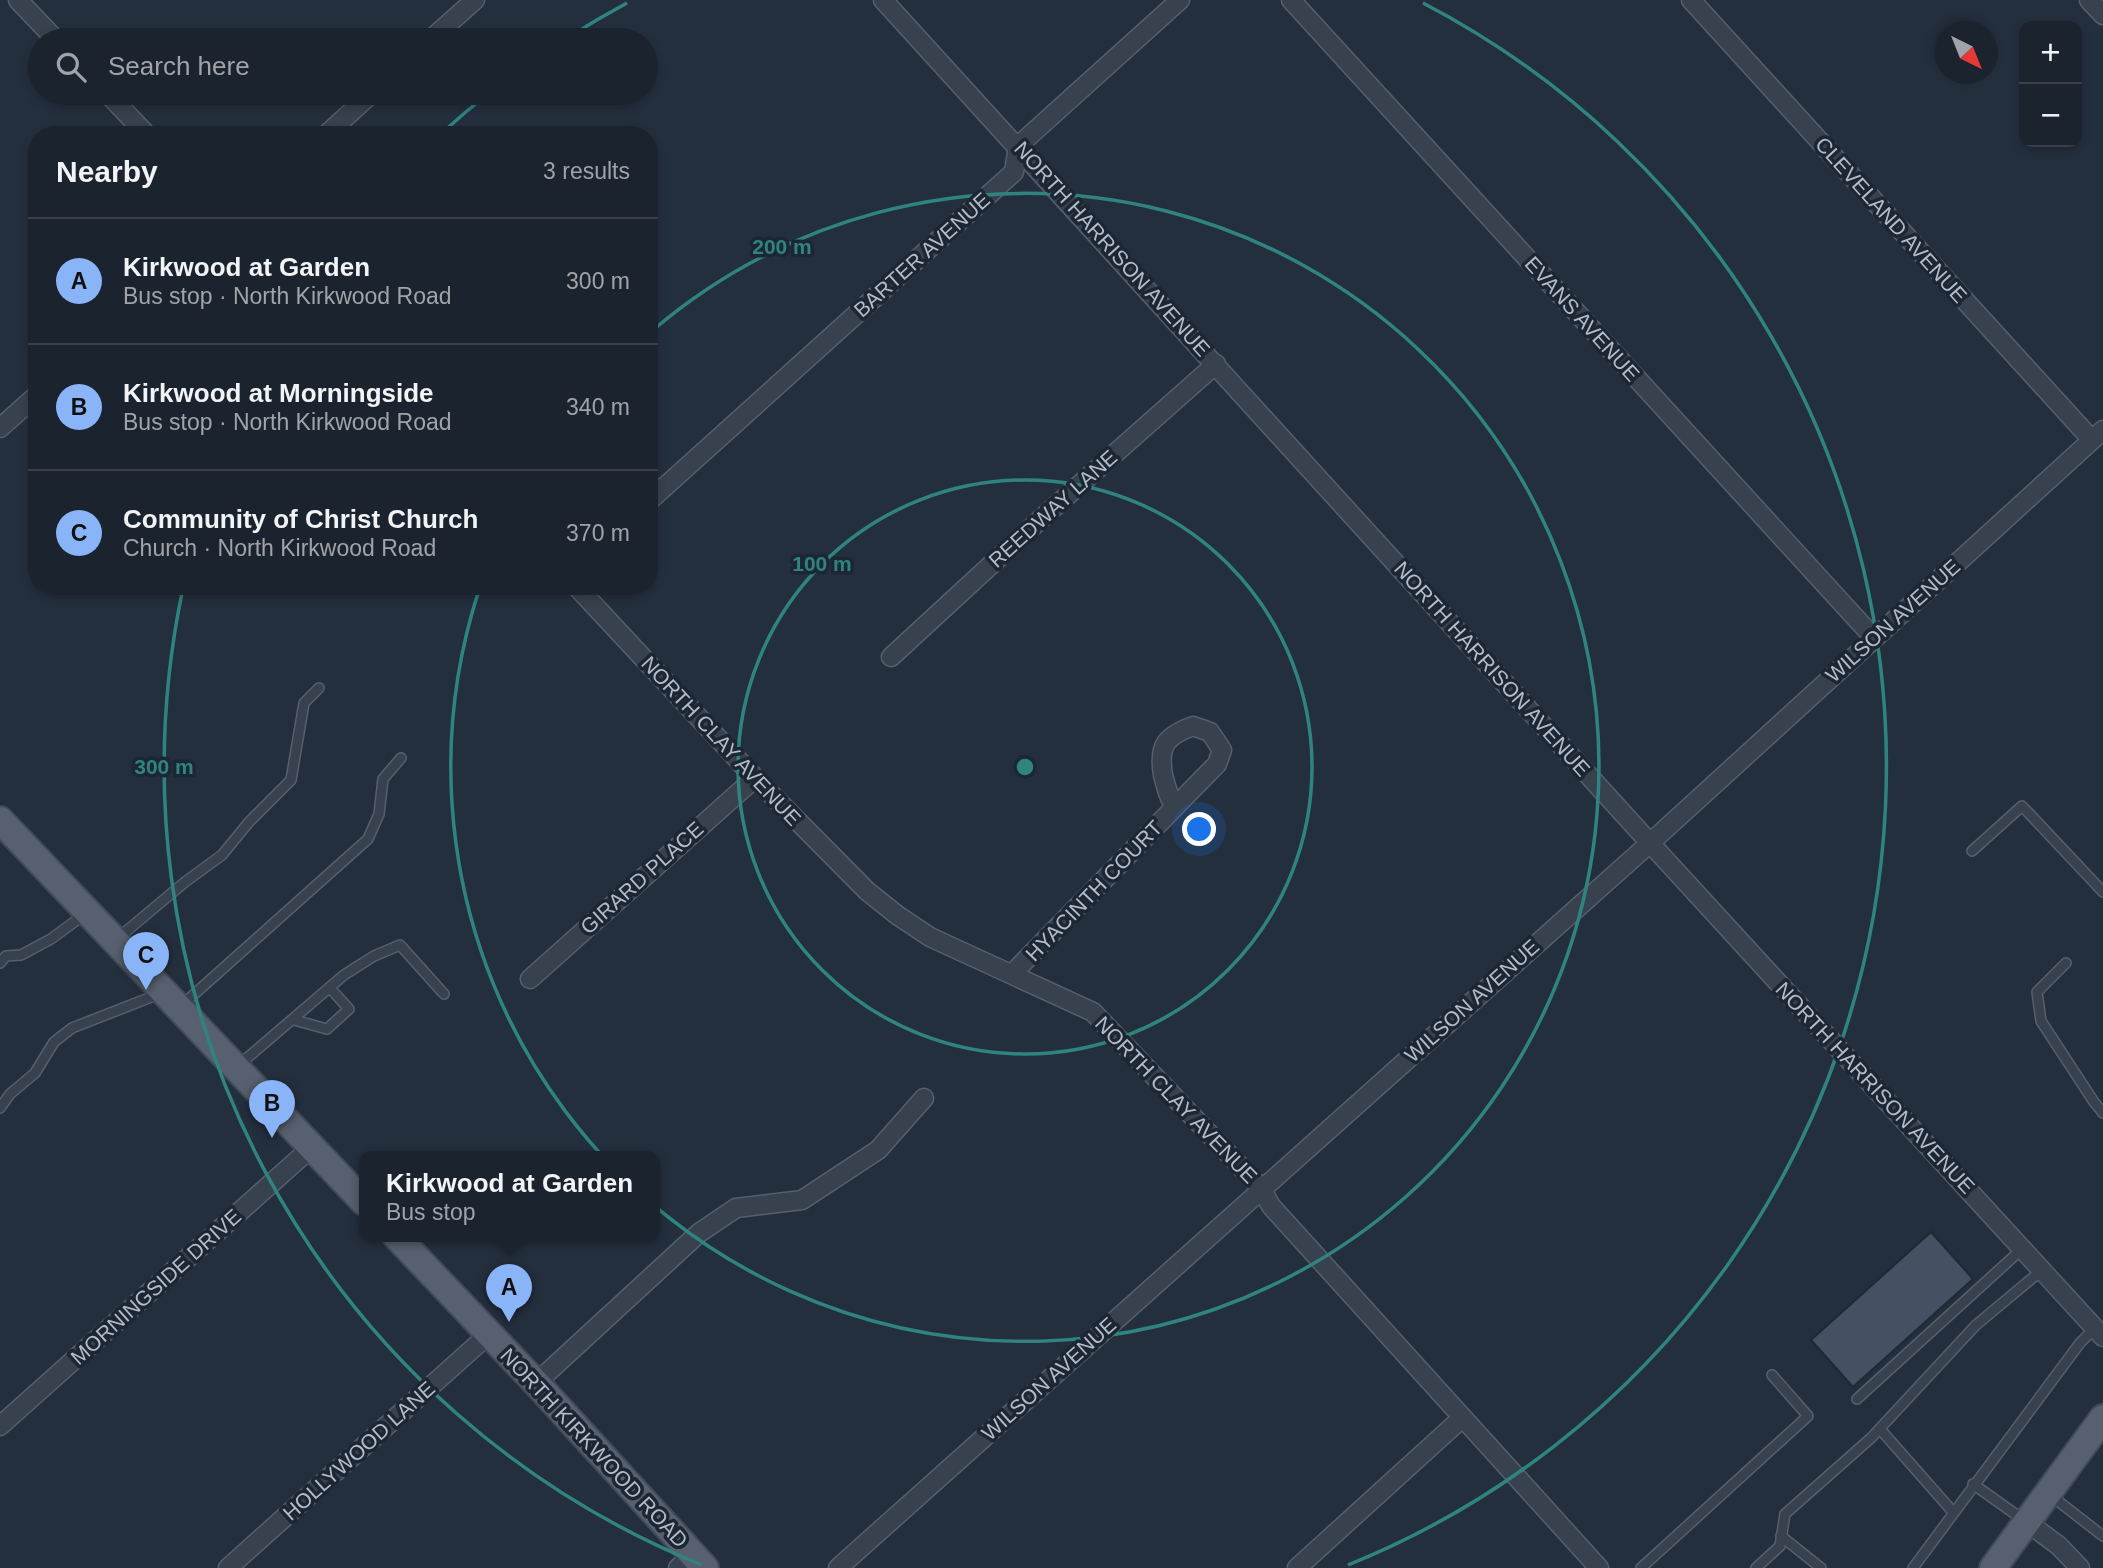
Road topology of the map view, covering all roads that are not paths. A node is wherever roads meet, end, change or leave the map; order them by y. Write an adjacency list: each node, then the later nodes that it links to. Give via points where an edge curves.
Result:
1 (18, 0): 9 (street)
2 (475, 0): 10 (street)
3 (883, 0): 15 (street, NORTH HARRISON AVENUE)
4 (1180, 0): 15 (street, BARTER AVENUE)
5 (1291, 0): 22 (street, EVANS AVENUE)
6 (1691, 0): 19 (street, CLEVELAND AVENUE)
7 (2089, 0): 8 (street)
8 (2103, 15)
9 (45, 28)
10 (444, 28)
11 (118, 105): 13 (street)
12 (359, 105): 14 (street)
13 (138, 126)
14 (336, 126)
15 (1018, 146): 16 (street, NORTH HARRISON AVENUE); 20 (street, BARTER AVENUE, via 1014,172)
16 (1216, 364): 23 (street, REEDWAY LANE); 29 (street, NORTH HARRISON AVENUE)
17 (28, 403): 18 (street)
18 (0, 428)
19 (2098, 435): 22 (street, WILSON AVENUE)
20 (658, 493)
21 (584, 595): 26 (street, NORTH CLAY AVENUE)
22 (1874, 638): 29 (street, WILSON AVENUE)
23 (891, 657)
24 (319, 688): 33 (lane, via 304,703 291,780 222,855)
25 (401, 758): 40 (lane, via 383,779 379,814 368,839)
26 (755, 778): 36 (street, NORTH CLAY AVENUE, via 867,891 897,915 930,937); 37 (street, GIRARD PLACE)
27 (1174, 806): 36 (street, HYACINTH COURT)
28 (0, 820): 32 (main road)
29 (1650, 843): 47 (street, WILSON AVENUE); 50 (street, NORTH HARRISON AVENUE)
30 (1972, 851): 31 (lane, via 2022,806)
31 (2103, 892)
32 (88, 912): 33 (main road); 34 (lane, via 51,939 21,955 6,956)
33 (115, 940): 40 (main road)
34 (0, 963)
35 (2066, 963): 45 (lane, via 2037,992 2041,1021)
36 (1012, 974): 47 (street, NORTH CLAY AVENUE, via 1093,1012)
37 (530, 979)
38 (330, 988): 39 (lane, via 374,956 400,945); 41 (lane); 41 (lane, via 349,1009 327,1029)
39 (443, 994)
40 (172, 1000): 42 (main road); 44 (lane, via 72,1028 54,1042 35,1073 9,1094)
41 (294, 1020): 42 (lane)
42 (235, 1069): 46 (main road)
43 (924, 1098): 55 (street, via 877,1150 802,1200 736,1208 699,1233)
44 (0, 1108)
45 (2103, 1113)
46 (312, 1147): 48 (main road); 59 (street, MORNINGSIDE DRIVE)
47 (1261, 1188): 57 (street, NORTH CLAY AVENUE, via 1271,1206); 69 (street, WILSON AVENUE)
48 (359, 1197)
49 (402, 1242): 53 (main road, NORTH KIRKWOOD ROAD)
50 (2022, 1249): 51 (street, NORTH HARRISON AVENUE); 56 (lane)
51 (2042, 1270): 52 (street, NORTH HARRISON AVENUE); 60 (lane, via 1976,1325)
52 (2099, 1333): 61 (lane, via 2080,1343)
53 (489, 1334): 55 (main road, NORTH KIRKWOOD ROAD); 68 (street, HOLLYWOOD LANE)
54 (1772, 1375): 72 (lane, via 1808,1416)
55 (536, 1383): 67 (main road, NORTH KIRKWOOD ROAD)
56 (1857, 1399)
57 (1462, 1418): 70 (street); 71 (street, NORTH CLAY AVENUE)
58 (2103, 1418): 62 (main road)
59 (0, 1426)
60 (1880, 1429): 63 (lane); 65 (lane, via 1785,1514)
61 (1973, 1484): 63 (lane); 64 (lane)
62 (2048, 1493): 64 (main road); 66 (lane)
63 (1953, 1512): 75 (lane)
64 (2027, 1522): 76 (main road); 77 (street)
65 (1781, 1536): 73 (lane, via 1780,1546); 74 (lane)
66 (2103, 1536)
67 (692, 1564)
68 (228, 1568)
69 (838, 1568)
70 (1297, 1568)
71 (1599, 1568)
72 (1641, 1568)
73 (1756, 1568)
74 (1821, 1568)
75 (1913, 1568)
76 (1993, 1568)
77 (2080, 1568)

